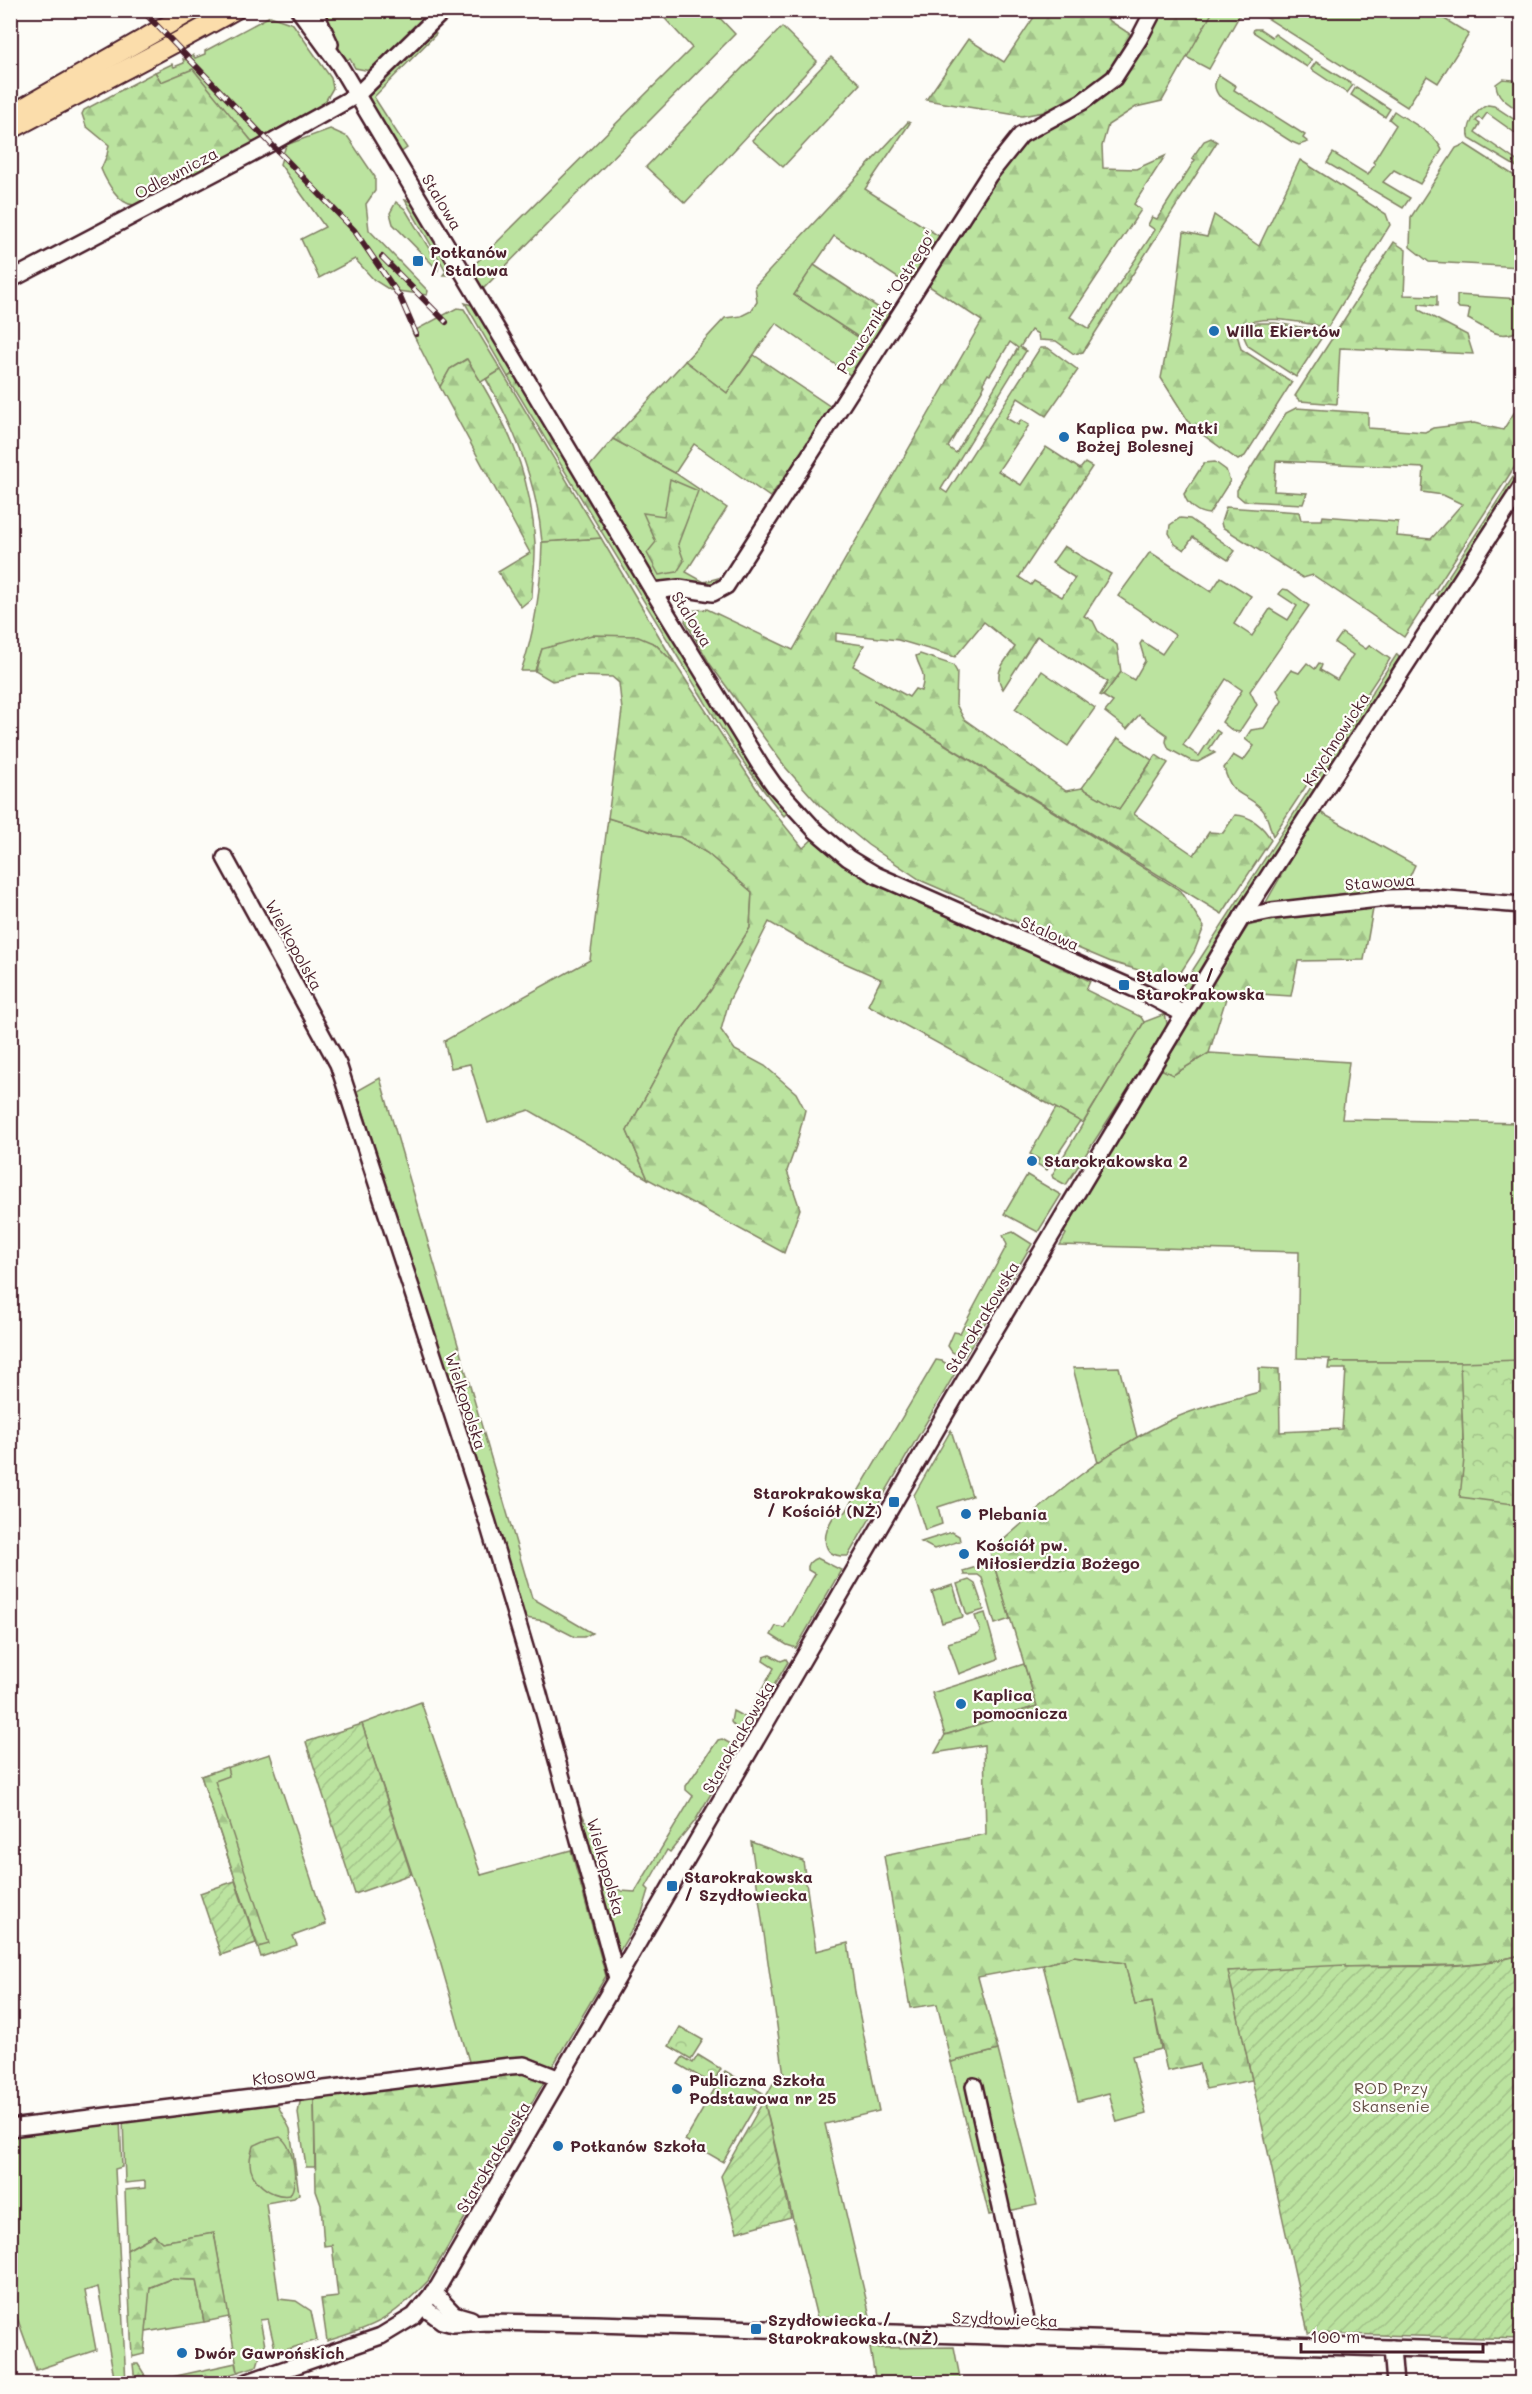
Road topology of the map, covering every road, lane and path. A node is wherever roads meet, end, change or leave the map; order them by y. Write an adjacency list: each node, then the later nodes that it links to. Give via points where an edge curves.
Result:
1 (194, 10): 11 (main road)
2 (235, 10): 12 (main road)
3 (299, 10): 7 (street, Stalowa)
4 (314, 10): 7 (street, Stalowa)
5 (444, 10): 8 (street, Odlewnicza)
6 (1154, 10): 15 (street, Porucznika "Ostrego", via 1114,78 1082,102 1021,135 989,175 726,586 713,593 679,588)
7 (342, 69): 8 (street, Stalowa); 9 (street, via 344,93)
8 (357, 95): 9 (street, Odlewnicza); 10 (street, Stalowa)
9 (337, 107): 10 (street, via 354,106); 13 (street, Odlewnicza)
10 (367, 111): 15 (street, Stalowa)
11 (10, 115)
12 (10, 130)
13 (10, 280)
14 (1521, 486): 18 (street, Krychnowicka)
15 (653, 591): 19 (street, Stalowa, via 774,785 815,830 848,858 908,890)
16 (225, 858): 20 (street, Wielkopolska, via 338,1064 487,1520)
17 (1521, 904): 18 (street, Stawowa, via 1387,898)
18 (1242, 917): 19 (street, Krychnowicka)
19 (1184, 1014): 20 (street, Starokrakowska, via 972,1368)
20 (617, 1977): 21 (street, Starokrakowska)
21 (560, 2079): 23 (street, Kłosowa, via 524,2065 510,2066); 24 (street, Starokrakowska)
22 (974, 2086): 27 (street)
23 (10, 2128)
24 (433, 2292): 25 (street, Starokrakowska); 26 (street, Szydłowiecka, via 454,2314)
25 (422, 2306): 26 (street, Szydłowiecka, via 447,2323); 30 (street, Starokrakowska, via 381,2336)
26 (487, 2322): 27 (street, Szydłowiecka)
27 (1030, 2338): 28 (street, Szydłowiecka)
28 (1392, 2348): 29 (street, Szydłowiecka); 31 (street)
29 (1521, 2352)
30 (242, 2384)
31 (1395, 2384)

